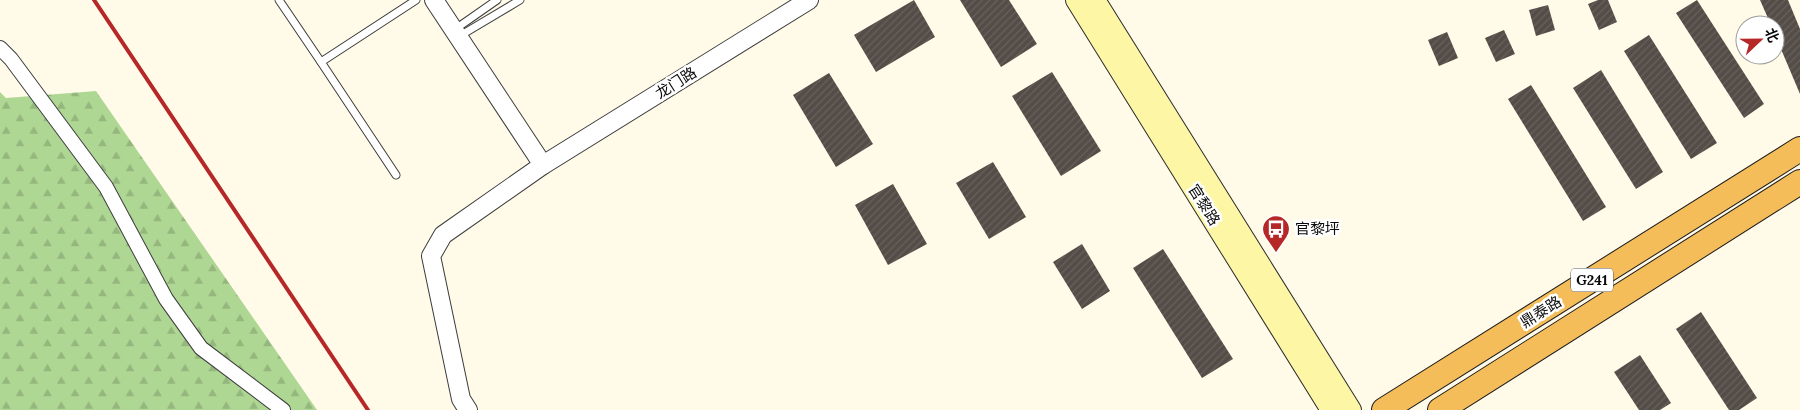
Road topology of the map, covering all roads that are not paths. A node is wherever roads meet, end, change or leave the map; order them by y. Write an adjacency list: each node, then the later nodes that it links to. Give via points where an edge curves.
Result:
1 (279, 0): 11 (lane)
2 (416, 0): 11 (lane)
3 (434, 0): 9 (street)
4 (497, 0): 9 (lane)
5 (520, 0): 9 (lane)
6 (809, 0): 13 (street, 龙门路)
7 (1076, 0): 18 (main road, 官黎路)
8 (1096, 0): 19 (main road, 官黎路)
9 (456, 34): 13 (street)
10 (0, 48): 16 (street, via 106,187 166,299 201,348)
11 (321, 62): 14 (lane)
12 (1800, 149): 20 (highway, 鼎泰路 / G241)
13 (543, 165): 17 (street, 龙门路, via 443,235 431,256 461,399)
14 (396, 175)
15 (1800, 182): 21 (highway, 鼎泰路 / G241)
16 (283, 410)
17 (468, 410)
18 (1331, 410)
19 (1350, 410)
20 (1384, 410)
21 (1440, 410)

